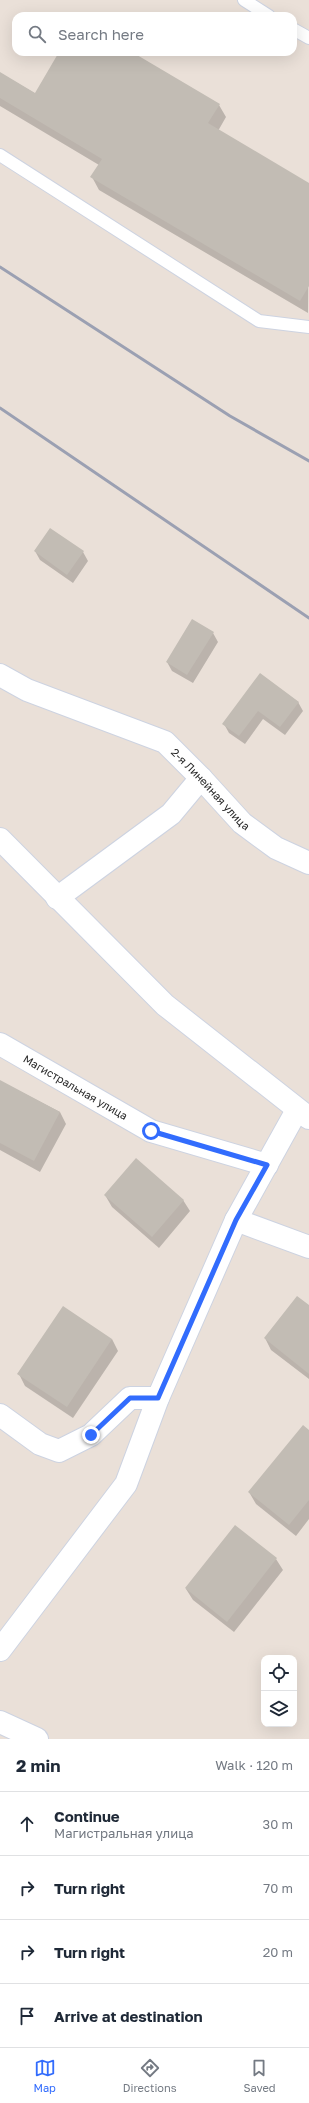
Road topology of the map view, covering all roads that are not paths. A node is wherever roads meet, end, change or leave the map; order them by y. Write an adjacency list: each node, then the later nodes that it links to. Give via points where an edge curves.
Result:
1 (244, 0): 2 (lane)
2 (263, 12)
3 (297, 31): 4 (lane)
4 (309, 38)
5 (0, 155): 6 (lane, via 260,321)
6 (309, 327)
7 (0, 675): 8 (street, 2-я Линейная улица, via 27,690 165,742)
8 (201, 778): 10 (street, 2-я Линейная улица, via 242,823 276,848); 11 (street, via 171,814)
9 (0, 839): 11 (street)
10 (309, 863)
11 (57, 898): 13 (street, via 165,1005)
12 (0, 1044): 14 (street, Магистральная улица, via 151,1131)
13 (303, 1114): 14 (street)
14 (267, 1165): 15 (street)
15 (236, 1220): 16 (street); 17 (street)
16 (309, 1248)
17 (158, 1398): 18 (street, via 130,1398 91,1435 60,1451 40,1444); 19 (street, via 126,1484)
18 (0, 1415)
19 (0, 1650)
20 (0, 1722): 21 (street)
21 (38, 1739)

